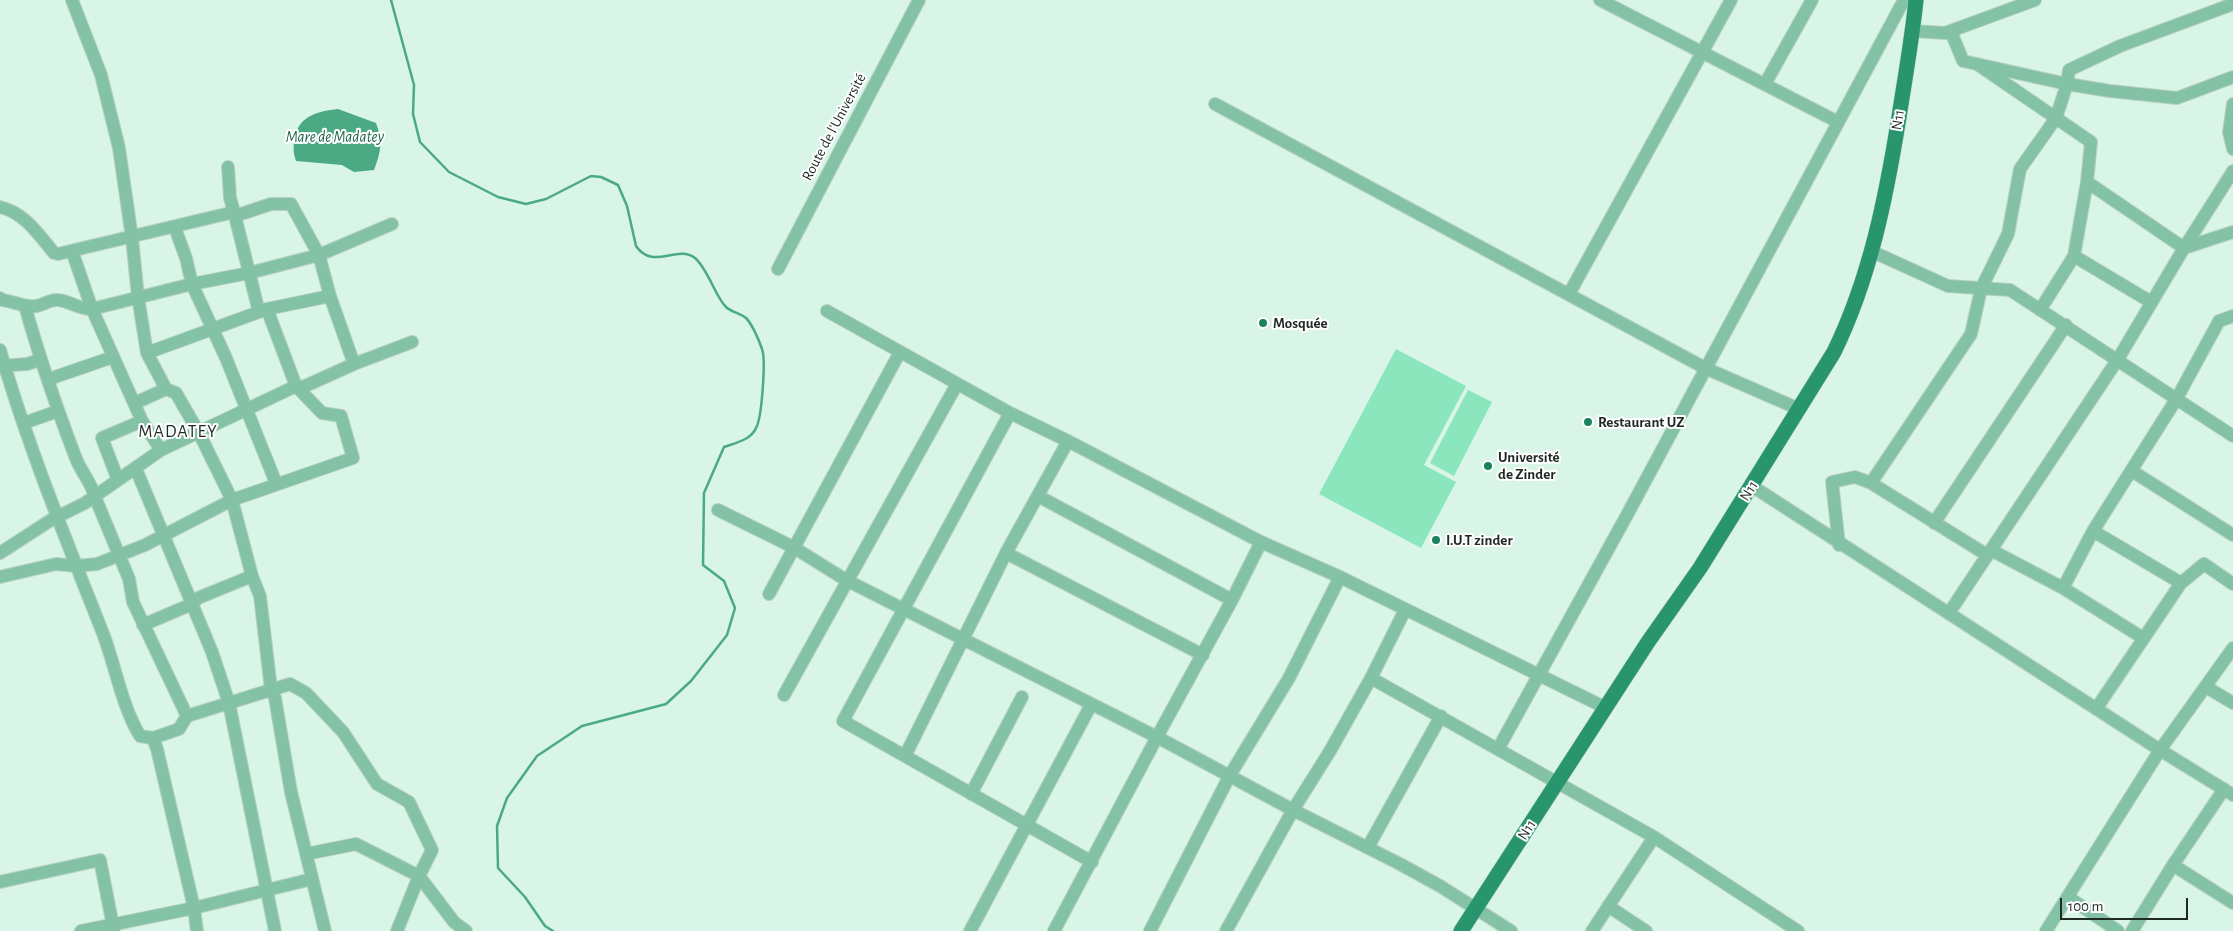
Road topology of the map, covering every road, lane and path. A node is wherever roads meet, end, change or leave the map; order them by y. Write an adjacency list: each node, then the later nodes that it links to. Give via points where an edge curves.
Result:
1 (72, 0): 32 (street, via 106,93 119,148)
2 (919, 0): 38 (street, Route de l'Université)
3 (1600, 0): 12 (street)
4 (1731, 0): 12 (street)
5 (1812, 0): 15 (street)
6 (1904, 0): 20 (street)
7 (1916, 0): 10 (main road, N11)
8 (2035, 0): 11 (street)
9 (2233, 2): 16 (street, via 2120,46 2069,70)
10 (1912, 31): 11 (street); 35 (main road, N11, via 1887,188)
11 (1951, 32): 13 (street, via 1963,61)
12 (1703, 52): 15 (street); 42 (street)
13 (1977, 64): 16 (street); 19 (street)
14 (2233, 77): 16 (street, via 2177,98)
15 (1765, 84): 20 (street)
16 (2067, 84): 19 (street)
17 (1215, 104): 42 (street)
18 (2233, 104): 21 (street, via 2229,132)
19 (2056, 118): 24 (street, via 2091,142); 41 (street, via 2020,169 2008,234)
20 (1838, 122): 64 (street)
21 (2233, 150)
22 (228, 167): 28 (street)
23 (2233, 171): 33 (street)
24 (2087, 182): 33 (street); 37 (street)
25 (0, 197): 27 (street)
26 (0, 207): 27 (street)
27 (13, 210): 34 (street, via 54,254)
28 (234, 214): 30 (street); 36 (street, via 271,204 291,204); 39 (street)
29 (392, 224): 36 (street)
30 (175, 228): 32 (street); 40 (street)
31 (2233, 232): 33 (street)
32 (132, 238): 34 (street); 44 (street)
33 (2184, 248): 46 (street)
34 (72, 250): 48 (street)
35 (1872, 251): 41 (street, via 1948,286); 72 (main road, N11, via 1851,317)
36 (319, 255): 39 (street); 43 (street)
37 (2074, 256): 46 (street); 49 (street)
38 (778, 269)
39 (249, 273): 40 (street); 50 (street)
40 (192, 284): 44 (street); 54 (street)
41 (1981, 289): 49 (street, via 2010,290); 85 (street, via 1970,334)
42 (1569, 294): 64 (street)
43 (330, 296): 50 (street); 62 (street)
44 (138, 297): 48 (street); 58 (street)
45 (0, 298): 47 (street)
46 (2151, 302): 60 (street)
47 (25, 306): 48 (street, via 59,300 86,310); 61 (street)
48 (92, 309): 59 (street)
49 (2040, 310): 53 (street)
50 (263, 311): 54 (street); 67 (street)
51 (827, 311): 57 (street)
52 (2233, 316): 69 (street, via 2219,321)
53 (2066, 326): 60 (street); 92 (street)
54 (211, 329): 58 (street); 71 (street)
55 (412, 342): 62 (street)
56 (0, 350): 63 (street)
57 (900, 352): 66 (street); 98 (street)
58 (147, 353): 68 (street)
59 (113, 357): 65 (street); 70 (street)
60 (2118, 359): 69 (street); 101 (street)
61 (40, 360): 63 (street); 65 (street)
62 (354, 364): 67 (street, via 303,387)
63 (2, 366): 76 (street)
64 (1706, 368): 72 (street); 122 (street)
65 (49, 379): 73 (street)
66 (957, 384): 74 (street); 107 (street)
67 (296, 386): 71 (street); 84 (street, via 322,413 342,416 353,458)
68 (166, 389): 70 (street); 78 (street, via 176,393)
69 (2177, 398): 77 (street); 82 (street)
70 (135, 403): 75 (street)
71 (246, 409): 78 (street); 84 (street)
72 (1799, 409): 86 (main road, N11)
73 (58, 411): 76 (street); 88 (street, via 78,466 92,484)
74 (1010, 413): 79 (street); 114 (street)
75 (142, 421): 80 (street); 83 (street, via 102,438)
76 (24, 423): 91 (street)
77 (2231, 430)
78 (199, 433): 80 (street); 89 (street)
79 (1068, 441): 87 (street); 96 (street)
80 (161, 450): 81 (street)
81 (136, 468): 83 (street); 94 (street)
82 (2132, 471): 93 (street); 95 (street)
83 (118, 480): 88 (street)
84 (276, 483): 89 (street)
85 (1870, 483): 92 (street); 97 (street, via 1855,477 1832,482)
86 (1752, 486): 97 (street); 131 (main road, N11)
87 (1038, 496): 100 (street); 112 (street)
88 (95, 497): 91 (street); 102 (street)
89 (232, 500): 94 (street); 104 (street)
90 (718, 510): 98 (street)
91 (57, 518): 99 (street); 103 (street)
92 (1934, 523): 101 (street)
93 (2093, 531): 108 (street); 110 (street)
94 (164, 534): 102 (street); 113 (street)
95 (2233, 535)
96 (1261, 542): 106 (street); 112 (street)
97 (1840, 544): 116 (street)
98 (793, 547): 107 (street); 111 (street)
99 (0, 553)
100 (1006, 553): 118 (street); 121 (street)
101 (1989, 553): 110 (street); 116 (street)
102 (119, 556): 103 (street, via 97,564); 117 (street, via 129,579 133,602)
103 (77, 566): 105 (street, via 56,564); 136 (street, via 115,664 132,723 140,736)
104 (252, 576): 113 (street, via 198,598); 125 (street, via 260,596)
105 (0, 577)
106 (1340, 577): 115 (street); 140 (street, via 1288,678)
107 (846, 580): 114 (street); 126 (street)
108 (2181, 583): 109 (street, via 2204,564); 119 (street)
109 (2233, 584)
110 (2062, 588): 119 (street)
111 (769, 594)
112 (1232, 600): 121 (street)
113 (192, 604): 117 (street); 128 (street)
114 (903, 610): 118 (street); 139 (street, via 843,721)
115 (1404, 610): 122 (street); 123 (street)
116 (1949, 613): 132 (street)
117 (144, 625): 133 (street)
118 (963, 638): 130 (street); 139 (street)
119 (2143, 638): 132 (street)
120 (2233, 648): 124 (street)
121 (1202, 655): 135 (street)
122 (1539, 674): 131 (street); 137 (street)
123 (1371, 678): 134 (street); 144 (street)
124 (2206, 686): 129 (street); 138 (street)
125 (271, 689): 128 (street); 148 (street, via 290,792); 151 (street, via 290,684 306,693 343,732 377,784 409,802 432,850)
126 (784, 694)
127 (1022, 697): 143 (street)
128 (229, 703): 133 (street); 154 (street)
129 (2233, 703)
130 (1091, 705): 135 (street); 145 (street)
131 (1606, 708): 141 (main road, N11)
132 (2096, 709): 138 (street)
133 (187, 716): 136 (street, via 179,729)
134 (1440, 716): 137 (street); 147 (street)
135 (1157, 737): 140 (street); 149 (street)
136 (152, 738): 158 (street)
137 (1498, 749): 141 (street)
138 (2160, 750): 142 (street); 155 (street)
139 (904, 756): 143 (street)
140 (1230, 776): 144 (street); 169 (street)
141 (1558, 781): 146 (street); 159 (main road, N11)
142 (2229, 792): 150 (street)
143 (971, 794): 145 (street)
144 (1293, 810): 147 (street); 170 (street)
145 (1025, 825): 149 (street); 167 (street)
146 (1654, 837): 157 (street); 175 (street)
147 (1368, 847): 159 (street)
148 (306, 854): 151 (street, via 356,844); 152 (street)
149 (1092, 862): 168 (street)
150 (2173, 865): 156 (street); 178 (street)
151 (419, 876): 165 (street); 166 (street, via 454,922)
152 (312, 879): 154 (street); 164 (street)
153 (0, 882): 160 (street, via 100,860)
154 (267, 891): 158 (street); 163 (street)
155 (2068, 897): 176 (street); 177 (street)
156 (2233, 902)
157 (1608, 906): 173 (street); 174 (street)
158 (194, 908): 160 (street); 162 (street)
159 (1474, 908): 171 (main road, N11); 172 (street)
160 (113, 928): 161 (street)
161 (81, 931)
162 (197, 931)
163 (275, 931)
164 (325, 931)
165 (396, 931)
166 (466, 931)
167 (970, 931)
168 (1054, 931)
169 (1150, 931)
170 (1226, 931)
171 (1461, 931)
172 (1511, 931)
173 (1592, 931)
174 (1646, 931)
175 (1798, 931)
176 (2046, 931)
177 (2118, 931)
178 (2132, 931)

